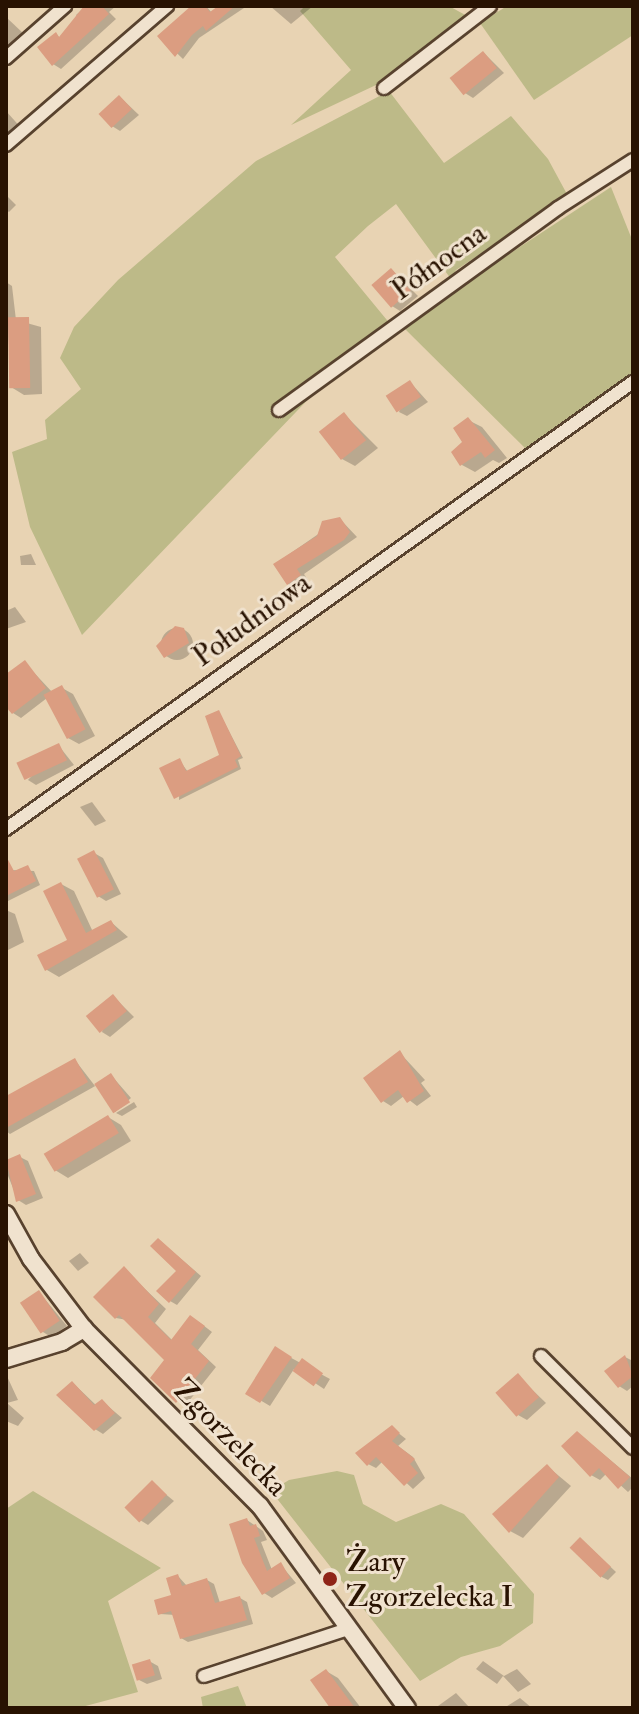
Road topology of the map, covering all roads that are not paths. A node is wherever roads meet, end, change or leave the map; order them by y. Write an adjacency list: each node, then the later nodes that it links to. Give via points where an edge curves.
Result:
1 (65, 6): 4 (street)
2 (167, 6): 6 (street)
3 (490, 6): 5 (street)
4 (6, 58)
5 (384, 88)
6 (6, 145)
7 (633, 160): 9 (street, Północna, via 558,208)
8 (633, 382): 10 (street, Południowa)
9 (279, 410)
10 (6, 829)
11 (6, 1214): 12 (street, Zgorzelecka, via 31,1259)
12 (84, 1329): 14 (street, via 62,1342); 16 (street, Zgorzelecka, via 260,1506)
13 (541, 1356): 15 (street)
14 (6, 1359)
15 (633, 1448)
16 (348, 1629): 17 (street); 18 (street, Zgorzelecka)
17 (204, 1676)
18 (407, 1708)

